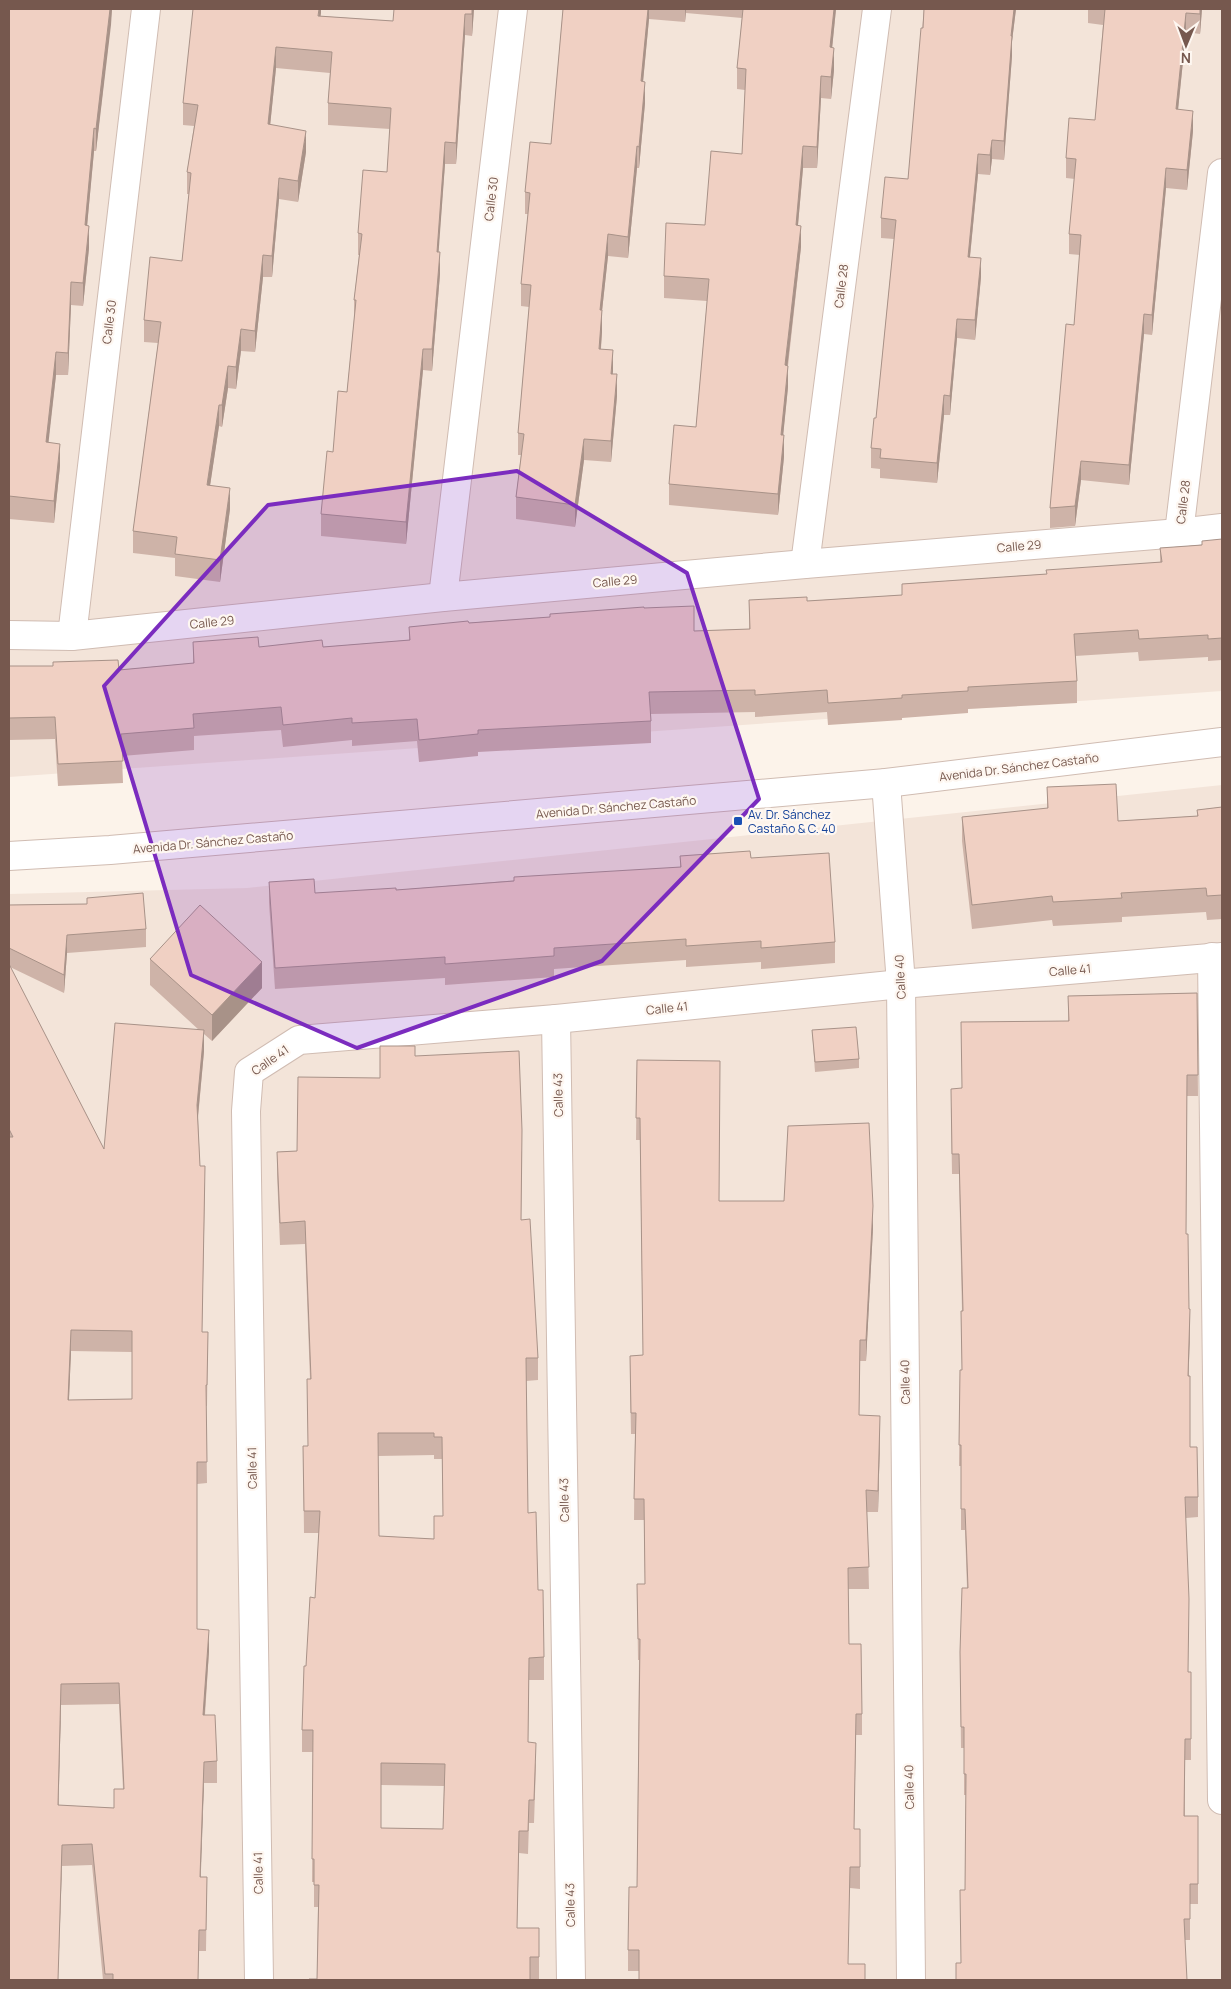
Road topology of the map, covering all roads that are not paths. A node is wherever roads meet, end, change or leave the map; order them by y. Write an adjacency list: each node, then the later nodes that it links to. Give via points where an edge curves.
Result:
1 (146, 9): 10 (street, Calle 30)
2 (513, 9): 8 (street, Calle 30)
3 (877, 9): 7 (street, Calle 28)
4 (1222, 172): 6 (street, Calle 28)
5 (1222, 528): 6 (street, Calle 29)
6 (1179, 533): 7 (street, Calle 29)
7 (805, 564): 8 (street, Calle 29)
8 (443, 597): 10 (street, Calle 29)
9 (9, 635): 10 (street, Calle 29)
10 (72, 636)
11 (1222, 742): 12 (street, Avenida Dr. Sánchez Castaño)
12 (886, 784): 13 (street, Avenida Dr. Sánchez Castaño); 15 (street, Calle 40)
13 (9, 856)
14 (1217, 957): 15 (street, Calle 41); 17 (street)
15 (901, 984): 16 (street, Calle 41); 20 (street, Calle 40)
16 (556, 1019): 18 (street, Calle 41, via 299,1040 248,1072); 19 (street, Calle 43)
17 (1222, 1800)
18 (259, 1980)
19 (571, 1980)
20 (911, 1980)

